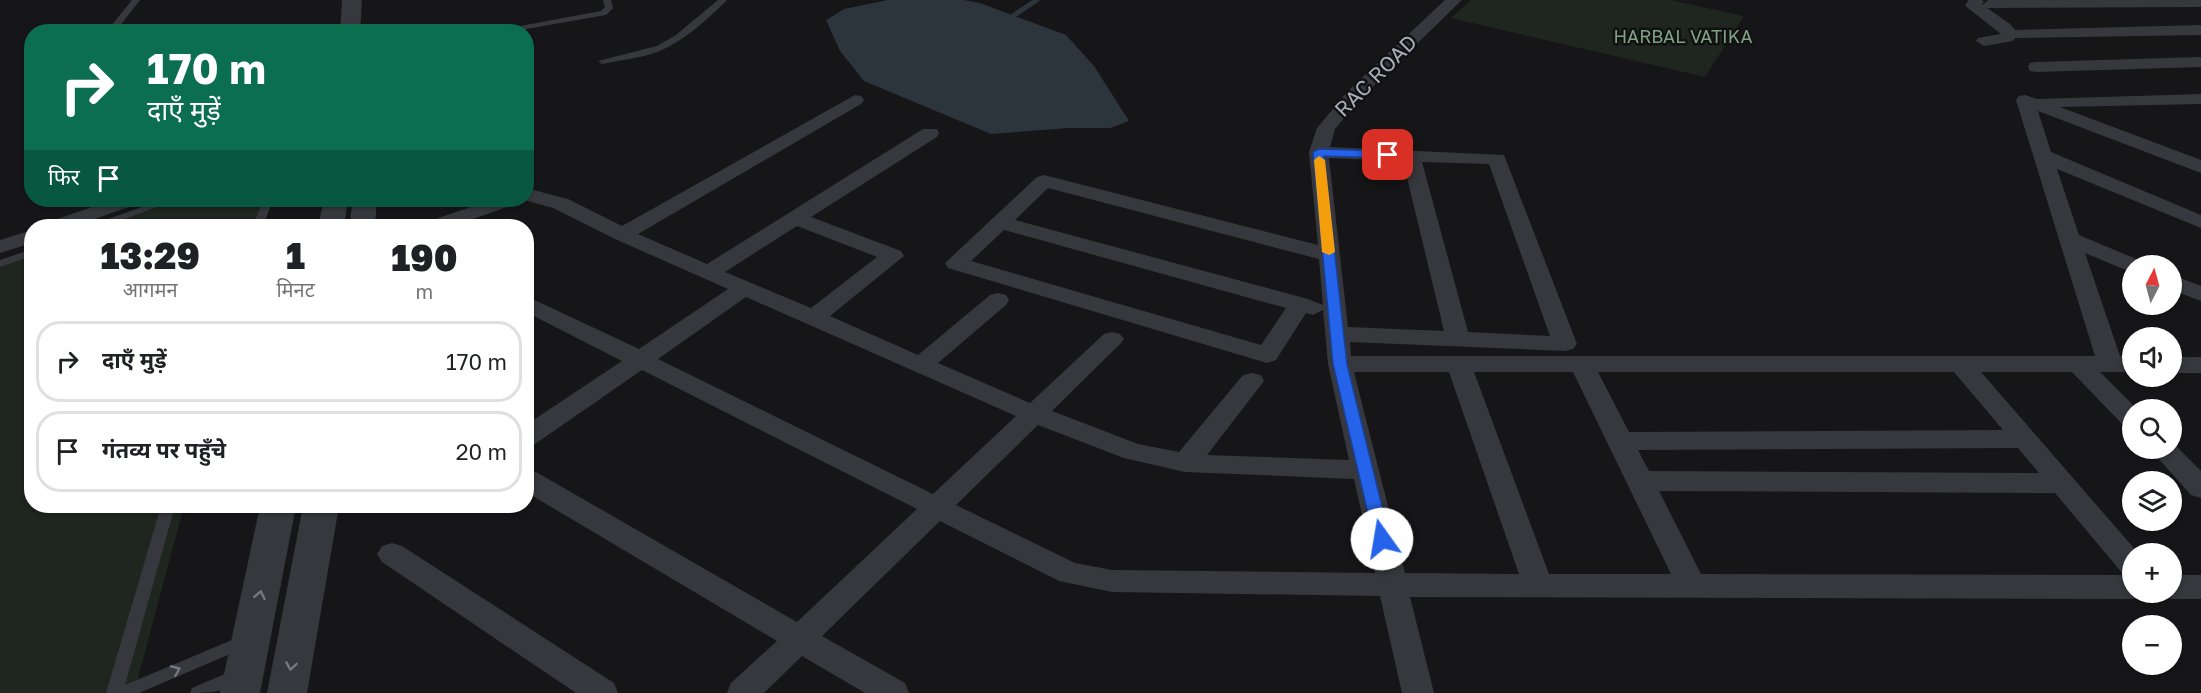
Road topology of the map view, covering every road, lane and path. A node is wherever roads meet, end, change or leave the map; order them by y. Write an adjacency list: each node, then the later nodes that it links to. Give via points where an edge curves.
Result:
1 (136, 0): 10 (lane)
2 (352, 0): 11 (street)
3 (607, 0): 13 (lane, via 609,8 603,13)
4 (723, 0): 17 (lane, via 663,46)
5 (1454, 0): 26 (street, RAC ROAD, via 1354,95 1326,128)
6 (2160, 1): 7 (street); 8 (street)
7 (1983, 2): 16 (street, via 1973,5 2009,34 2007,38)
8 (2201, 2)
9 (370, 10): 12 (street)
10 (116, 24)
11 (350, 24)
12 (369, 24)
13 (534, 25)
14 (2199, 31): 15 (street)
15 (2020, 34)
16 (1984, 41)
17 (602, 61)
18 (2201, 62): 19 (street)
19 (2176, 63): 20 (street); 21 (street)
20 (2036, 67)
21 (2201, 77)
22 (2201, 99): 24 (street)
23 (855, 100): 40 (street)
24 (2032, 103): 28 (street, via 2025,100); 29 (street)
25 (930, 134): 34 (street)
26 (1319, 152): 27 (street); 45 (street, RAC ROAD)
27 (1411, 155): 58 (street); 58 (street, via 1497,159 1565,344)
28 (2041, 155): 39 (street); 41 (street)
29 (2201, 167)
30 (534, 193): 40 (street)
31 (110, 207): 35 (street)
32 (151, 207): 36 (lane)
33 (489, 207): 37 (street)
34 (795, 218): 48 (street); 55 (street, via 893,256)
35 (76, 219)
36 (117, 219)
37 (454, 219)
38 (1000, 222): 45 (street, via 1044,181); 53 (street); 53 (street, via 956,263 1266,356)
39 (2201, 222)
40 (622, 235): 48 (street)
41 (2069, 238): 46 (street); 64 (street)
42 (24, 239): 43 (street)
43 (0, 247)
44 (24, 255): 47 (lane)
45 (1329, 255): 56 (street, RAC ROAD)
46 (2122, 261)
47 (0, 264)
48 (708, 273): 50 (street)
49 (2182, 286): 51 (street)
50 (745, 288): 55 (street); 59 (street)
51 (2201, 294)
52 (998, 300): 65 (street)
53 (1300, 304): 56 (street)
54 (534, 307): 59 (street)
55 (813, 318): 65 (street)
56 (1336, 324): 58 (street); 60 (street, RAC ROAD)
57 (1112, 339): 70 (street)
58 (1458, 351): 60 (street); 61 (street); 88 (street)
59 (641, 360): 71 (street); 81 (street)
60 (1340, 364): 76 (street, RAC ROAD)
61 (1582, 364): 62 (street); 73 (street)
62 (1961, 364): 63 (street); 72 (street)
63 (2078, 364): 64 (street); 69 (street)
64 (2122, 364)
65 (921, 365): 70 (street)
66 (2182, 365): 67 (street)
67 (2201, 365)
68 (1252, 381): 75 (street)
69 (2122, 409)
70 (1034, 414): 75 (street, via 1133,452); 81 (street)
71 (534, 433)
72 (2025, 439): 73 (street); 78 (street)
73 (1620, 441): 77 (street)
74 (2173, 459): 80 (street)
75 (1185, 463): 76 (street)
76 (1366, 470): 87 (street, RAC ROAD)
77 (1640, 481): 78 (street); 89 (street)
78 (2062, 483): 85 (street)
79 (534, 484): 93 (street)
80 (2201, 488)
81 (938, 507): 87 (street, via 1069,573 1112,581); 93 (street)
82 (166, 513): 95 (lane)
83 (277, 513): 94 (street, one-way to 83)
84 (320, 513): 98 (street, one-way to 98)
85 (2122, 553)
86 (392, 554): 99 (street)
87 (1393, 585): 88 (street); 102 (street, RAC ROAD)
88 (1538, 586): 89 (street)
89 (1692, 586): 90 (street)
90 (2122, 587)
91 (2182, 587): 92 (street)
92 (2201, 587)
93 (802, 639): 100 (street); 101 (street)
94 (245, 668): 96 (lane, one-way to 94); 97 (lane)
95 (114, 693)
96 (122, 693)
97 (198, 693)
98 (287, 693)
99 (602, 693)
100 (743, 693)
101 (893, 693)
102 (1418, 693)

